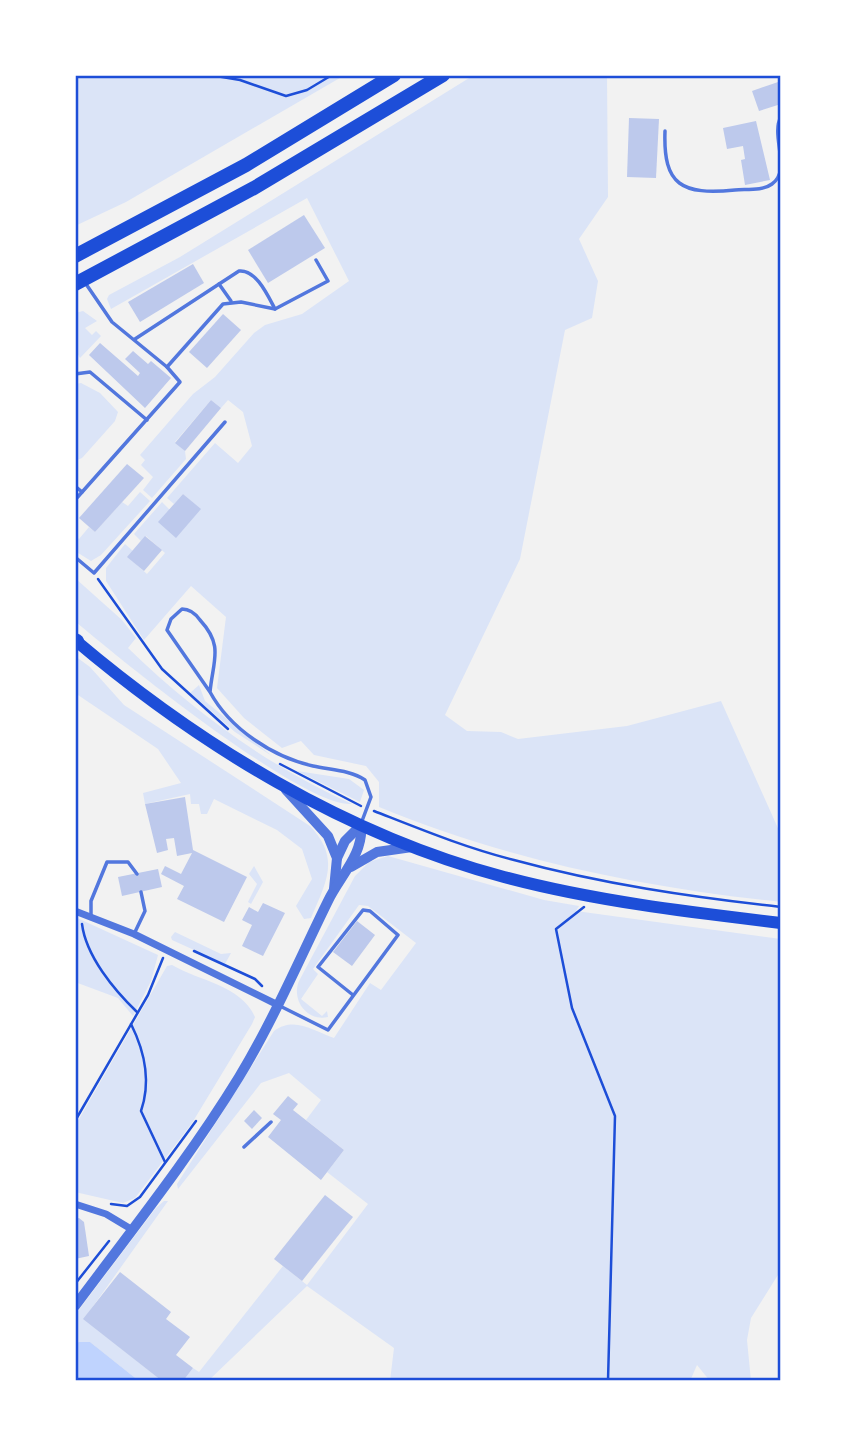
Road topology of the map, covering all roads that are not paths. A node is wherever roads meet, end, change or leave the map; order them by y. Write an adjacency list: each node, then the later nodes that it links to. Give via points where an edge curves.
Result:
1 (394, 75): 5 (highway, via 246,165)
2 (443, 75): 7 (highway, via 254,188)
3 (781, 117): 4 (lane, via 777,126 780,170 772,184 762,188 687,189 664,160)
4 (665, 131)
5 (75, 256)
6 (316, 260): 10 (lane, via 328,281)
7 (79, 282): 11 (lane, via 112,322)
8 (219, 284): 9 (lane); 10 (lane, via 244,270 259,283); 11 (lane)
9 (231, 301): 10 (lane); 12 (lane, via 218,308)
10 (275, 309)
11 (134, 339): 12 (lane)
12 (167, 367): 14 (lane, via 180,382)
13 (75, 374): 14 (lane, via 90,372)
14 (147, 420): 17 (lane)
15 (225, 422): 19 (lane, via 94,573)
16 (75, 486): 17 (lane)
17 (82, 492): 18 (lane)
18 (75, 500)
19 (75, 556)
20 (76, 640): 22 (main road, via 130,684)
21 (210, 692): 21 (lane, via 167,630 171,618 182,609 192,611 215,639); 23 (lane, via 232,720 283,757 365,780 371,797)
22 (280, 784): 23 (main road); 25 (street, via 323,829)
23 (360, 825): 24 (main road); 25 (street); 26 (street, via 362,839)
24 (414, 847): 26 (street, via 370,855); 32 (main road, via 503,877 584,895)
25 (337, 858): 28 (street)
26 (345, 872): 28 (street)
27 (137, 874): 31 (lane, via 128,862 107,862)
28 (334, 890): 35 (street)
29 (141, 892): 33 (lane, via 145,911)
30 (75, 911): 31 (street)
31 (87, 915): 33 (street)
32 (781, 923)
33 (134, 934): 35 (street)
34 (353, 995): 34 (lane, via 398,934 370,911 360,911 318,967); 35 (lane, via 328,1030)
35 (278, 1005): 39 (street, via 239,1076)
36 (271, 1122): 37 (lane)
37 (244, 1147)
38 (75, 1204): 39 (street, via 106,1214)
39 (131, 1229): 40 (street)
40 (75, 1306)

